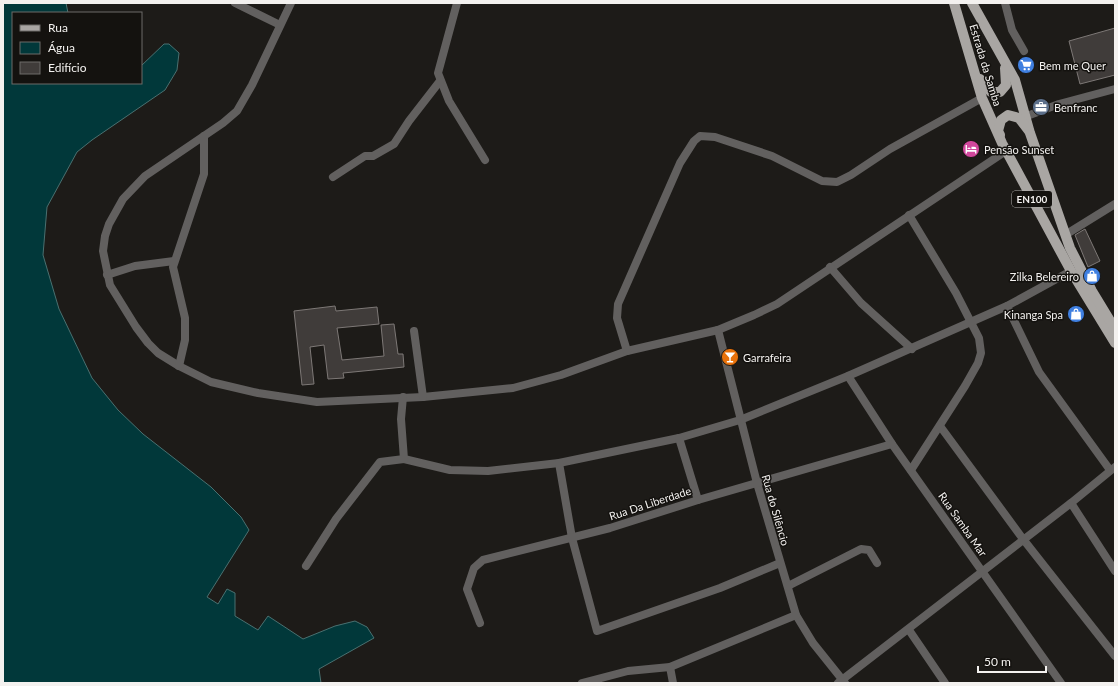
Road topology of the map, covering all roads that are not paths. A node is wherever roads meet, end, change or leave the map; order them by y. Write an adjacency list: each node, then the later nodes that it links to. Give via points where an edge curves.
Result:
1 (235, 3): 7 (street)
2 (290, 3): 7 (street)
3 (457, 3): 11 (street, via 438,73)
4 (954, 3): 10 (main road, Estrada da Samba / EN100)
5 (972, 3): 8 (main road, Estrada da Samba / EN100)
6 (1005, 3): 9 (street, via 1012,30)
7 (280, 25): 16 (street, via 237,111)
8 (1000, 50): 10 (main road, via 1007,79 1004,89 1000,92 987,89); 14 (main road, Estrada da Samba / EN100, via 1015,80)
9 (1024, 52)
10 (973, 64): 13 (main road, Estrada da Samba / EN100)
11 (440, 81): 18 (street, via 449,101); 19 (street, via 394,144 373,156 365,156)
12 (1115, 89): 14 (street, via 1059,104)
13 (982, 98): 17 (main road, Estrada da Samba / EN100); 34 (street, via 890,149 851,175 829,183 822,182 772,156 715,137 700,136 680,163 618,304 617,318)
14 (1027, 116): 15 (main road, Estrada da Samba / EN100)
15 (1030, 133): 17 (main road, via 1019,118 1008,115 1001,120 998,131); 22 (main road, Estrada da Samba / EN100)
16 (204, 136): 23 (street, via 204,174); 26 (street, via 145,176 123,199 108,224 105,236 103,251)
17 (1004, 147): 21 (street); 25 (main road, Estrada da Samba / EN100)
18 (485, 160)
19 (334, 178)
20 (1115, 204): 22 (street)
21 (909, 215): 24 (street); 28 (street, via 956,293)
22 (1065, 235): 29 (main road, Estrada da Samba / EN100, via 1092,290)
23 (174, 261): 26 (street, via 135,266); 35 (street, via 174,274 184,318 185,340)
24 (830, 267): 30 (street, via 777,304); 33 (street, via 862,304)
25 (1071, 270): 27 (street); 32 (main road, Estrada da Samba / EN100)
26 (107, 275): 35 (street, via 110,285 136,328 158,353)
27 (1007, 306): 28 (street); 45 (street, via 1039,372)
28 (969, 322): 33 (street); 40 (street, via 981,345 978,363)
29 (1114, 324)
30 (718, 330): 34 (street); 39 (street, Rua do Silêncio)
31 (414, 331): 38 (street)
32 (1115, 343)
33 (912, 349): 36 (street)
34 (627, 351): 38 (street, via 561,375 513,388)
35 (179, 366): 37 (street, via 212,382 317,402)
36 (848, 376): 39 (street); 42 (street, Rua Samba Mar)
37 (403, 397): 38 (street); 43 (street, via 401,419)
38 (423, 397)
39 (740, 420): 41 (street); 47 (street, Rua do Silêncio)
40 (940, 426): 46 (street); 51 (street)
41 (679, 438): 44 (street); 48 (street)
42 (892, 444): 46 (street, Rua Samba Mar); 47 (street, Rua Da Liberdade)
43 (404, 459): 44 (street, via 460,471 488,471); 54 (street, via 380,462 336,519)
44 (559, 463): 50 (street)
45 (1113, 468): 49 (street)
46 (911, 470): 56 (street, Rua Samba Mar)
47 (757, 483): 48 (street, Rua Da Liberdade); 52 (street, Rua do Silêncio)
48 (698, 500): 50 (street, Rua Da Liberdade)
49 (1071, 503): 51 (street); 55 (street)
50 (572, 538): 52 (street, via 597,632 720,588); 59 (street, Rua Da Liberdade, via 478,563 466,589)
51 (1023, 538): 56 (street); 61 (street)
52 (780, 563): 57 (street, Rua do Silêncio)
53 (877, 563): 57 (street, via 869,550 861,549)
54 (306, 566)
55 (1115, 571)
56 (983, 572): 60 (street); 68 (street, Rua Samba Mar)
57 (788, 586): 58 (street, Rua do Silêncio)
58 (796, 615): 62 (street); 64 (street, Rua do Silêncio)
59 (480, 623)
60 (909, 630): 64 (street); 67 (street)
61 (1115, 656)
62 (670, 667): 63 (street, via 628,671); 66 (street)
63 (605, 680): 65 (street)
64 (842, 682)
65 (582, 683)
66 (673, 683)
67 (945, 683)
68 (1061, 683)

